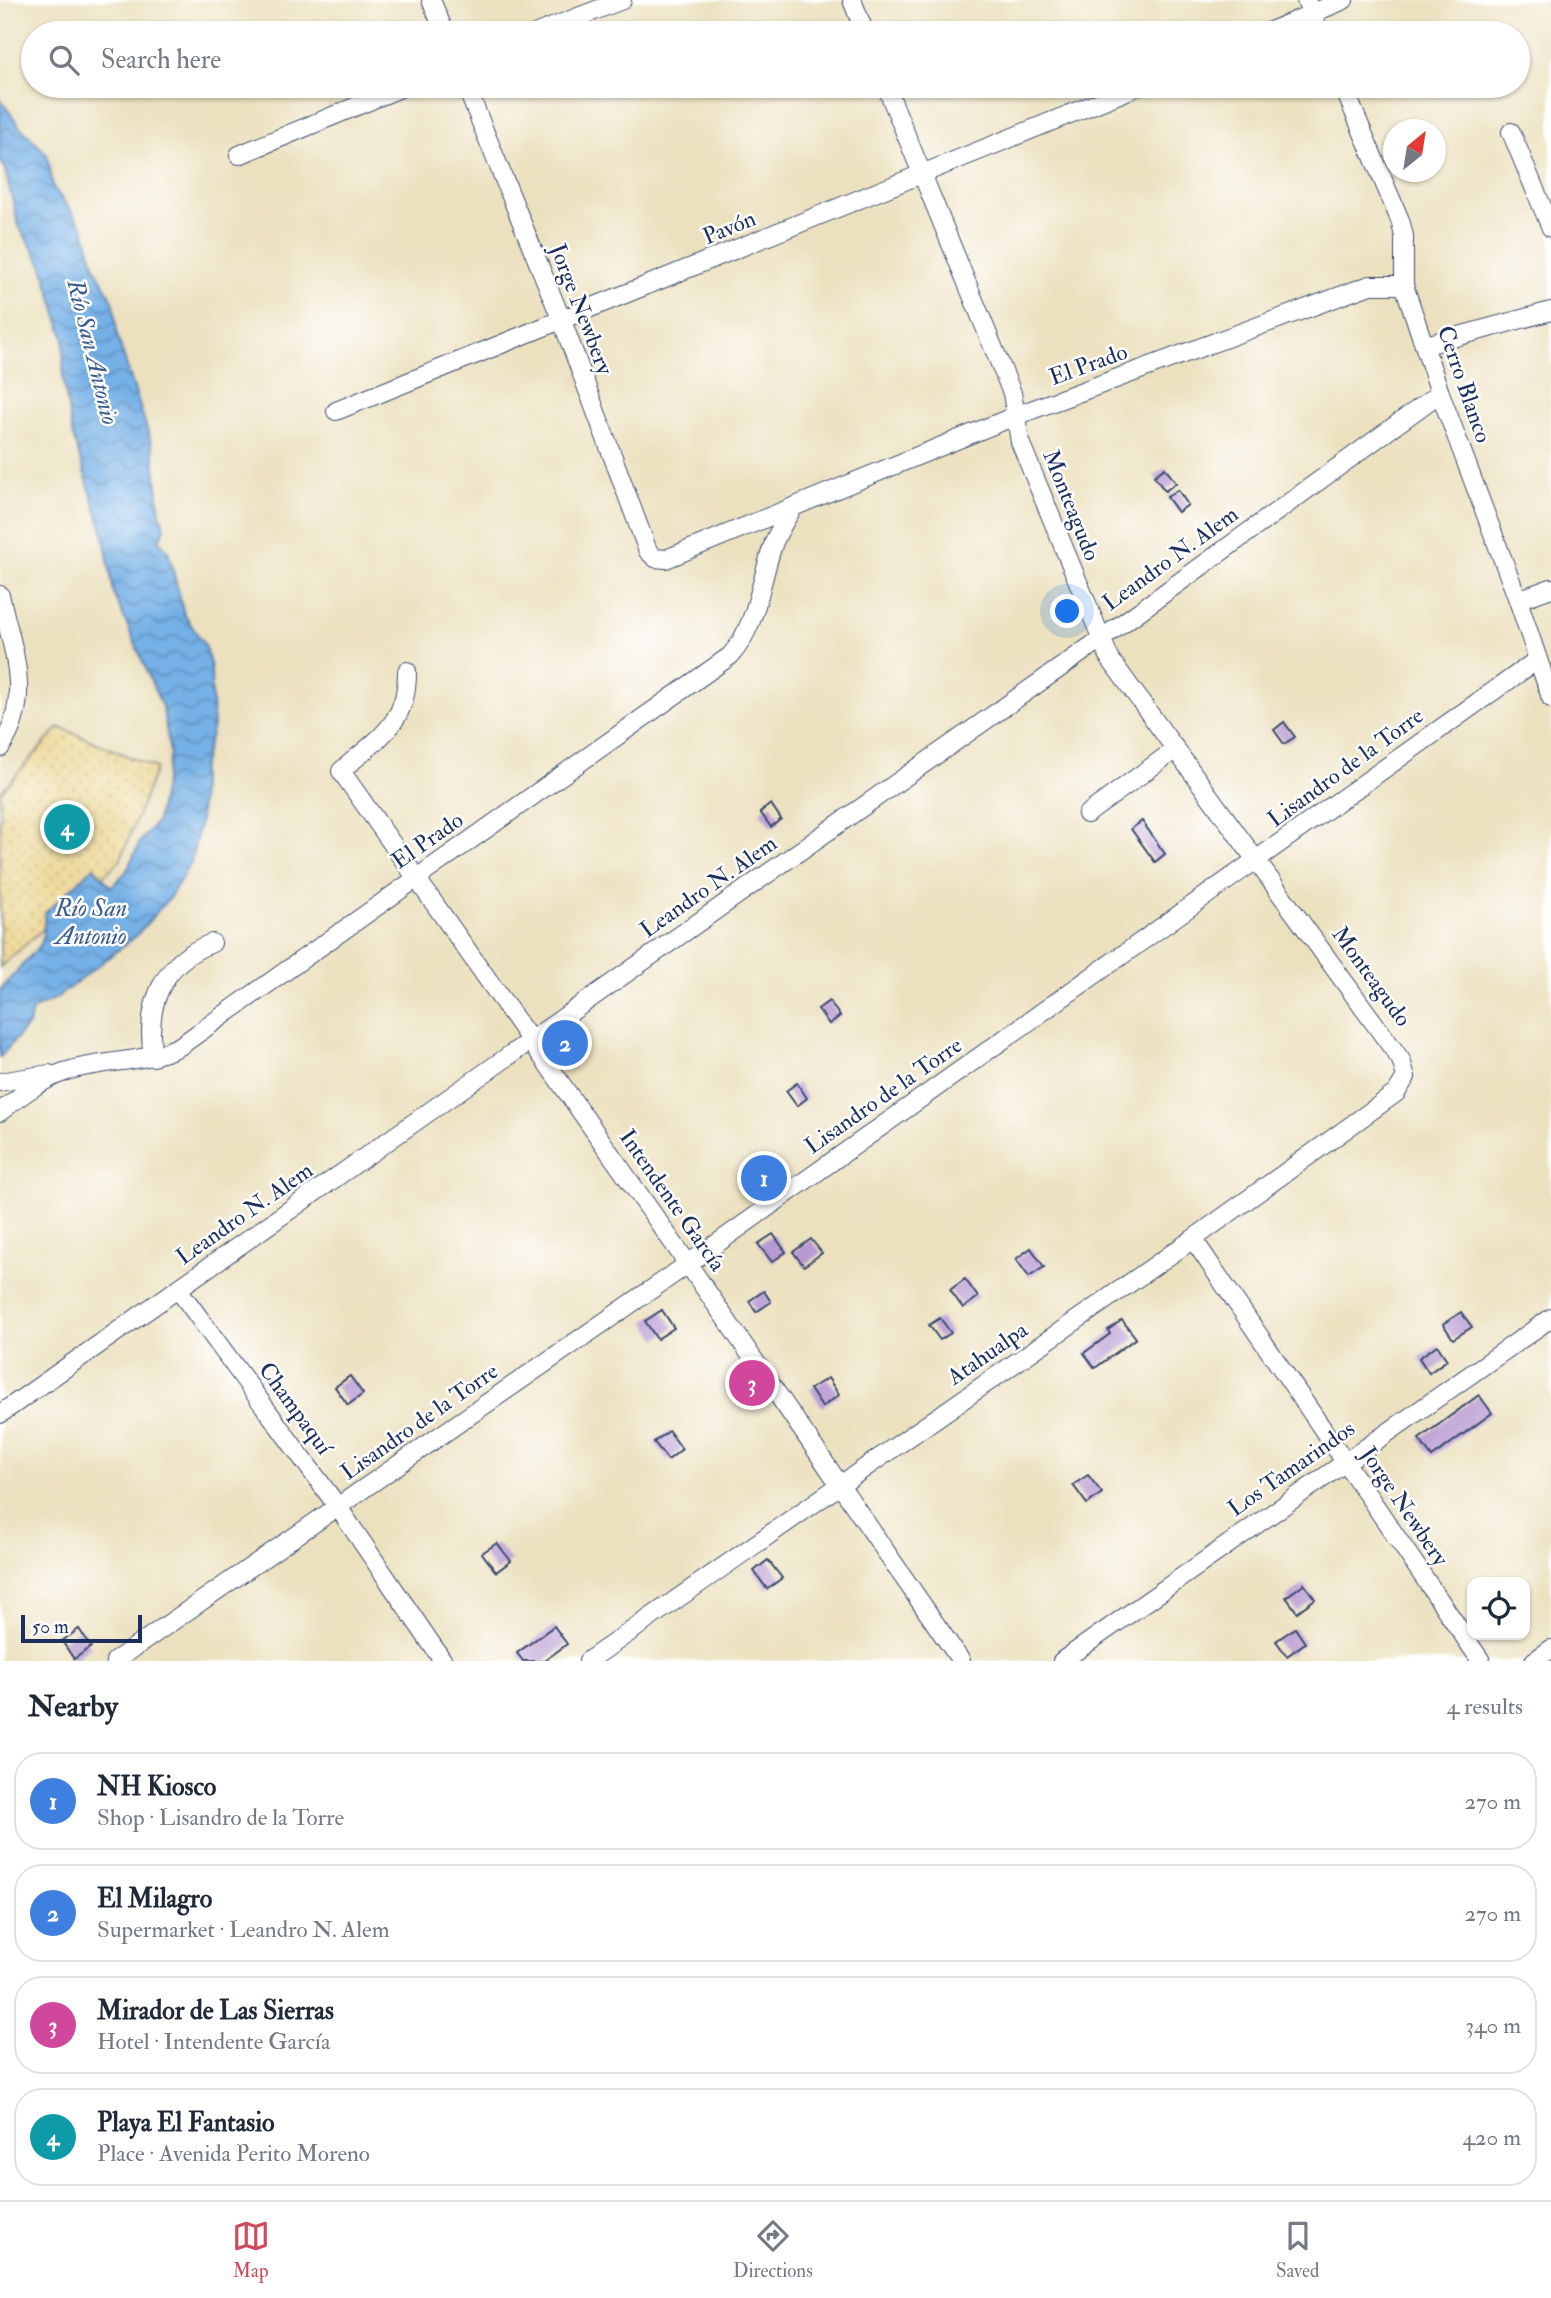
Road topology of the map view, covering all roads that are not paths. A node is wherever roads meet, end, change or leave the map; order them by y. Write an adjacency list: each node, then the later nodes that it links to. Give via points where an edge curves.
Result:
1 (431, 0): 6 (street)
2 (622, 0): 7 (street)
3 (852, 0): 8 (street)
4 (1344, 0): 5 (street)
5 (1309, 7): 9 (street)
6 (440, 21)
7 (568, 21)
8 (860, 21)
9 (1286, 21)
10 (376, 98): 16 (street)
11 (471, 98): 21 (street, Jorge Newbery)
12 (891, 98): 17 (street, Monteagudo)
13 (1110, 98): 17 (street, Pavón)
14 (1348, 98): 19 (street, Cerro Blanco, via 1400,220)
15 (1511, 132): 18 (street)
16 (239, 155)
17 (922, 176): 21 (street, Pavón); 25 (street, Monteagudo, via 1012,393)
18 (1551, 228)
19 (1404, 285): 22 (street, Cerro Blanco); 25 (street, El Prado, via 1370,285)
20 (1551, 311): 22 (street)
21 (562, 321): 24 (street, Pavón); 29 (street, Jorge Newbery)
22 (1426, 345): 23 (street, Cerro Blanco)
23 (1440, 393): 32 (street, Cerro Blanco); 33 (street, Leandro N. Alem)
24 (336, 411)
25 (1015, 416): 26 (street, El Prado); 33 (street, Monteagudo, via 1020,442)
26 (793, 507): 27 (street, El Prado); 28 (street, El Prado)
27 (758, 521): 28 (street); 29 (street, El Prado, via 666,559 655,558)
28 (775, 541): 42 (street, El Prado, via 749,626 730,656)
29 (648, 551)
30 (1551, 588): 32 (street)
31 (0, 595): 37 (street, via 20,681)
32 (1518, 600): 34 (street, Cerro Blanco)
33 (1101, 639): 39 (street, Monteagudo, via 1110,659); 44 (street, Leandro N. Alem)
34 (1537, 660): 36 (street, Cerro Blanco); 41 (street, Lisandro de la Torre)
35 (407, 671): 42 (street, Intendente García, via 405,705 398,717 341,771)
36 (1551, 698)
37 (7, 719): 38 (street)
38 (0, 748)
39 (1176, 749): 40 (street); 41 (street, Monteagudo)
40 (1087, 814)
41 (1257, 860): 47 (street, Monteagudo, via 1401,1060); 51 (street, Lisandro de la Torre)
42 (417, 877): 44 (street, Intendente García); 45 (street, El Prado, via 180,1046)
43 (212, 943): 45 (street, via 182,959 160,989 149,1029)
44 (532, 1041): 51 (street, Intendente García); 52 (street, Leandro N. Alem)
45 (153, 1057): 46 (street, El Prado)
46 (66, 1071): 48 (street); 49 (street, El Prado, via 30,1089)
47 (1406, 1077): 50 (street, Atahualpa, via 1396,1093)
48 (0, 1082)
49 (0, 1112)
50 (1193, 1239): 55 (street, Jorge Newbery); 56 (street, Atahualpa)
51 (688, 1264): 56 (street, Intendente García); 57 (street, Lisandro de la Torre)
52 (178, 1289): 54 (street, Leandro N. Alem); 57 (street, Champaquí)
53 (1551, 1318): 55 (street, Los Tamarindos)
54 (0, 1413)
55 (1344, 1460): 63 (street, Los Tamarindos); 64 (street, Jorge Newbery)
56 (840, 1486): 61 (street, Atahualpa); 62 (street, Intendente García)
57 (338, 1507): 59 (street, Lisandro de la Torre); 60 (street, Champaquí)
58 (1551, 1649): 65 (street)
59 (115, 1661)
60 (443, 1661)
61 (588, 1661)
62 (961, 1661)
63 (1062, 1661)
64 (1481, 1661)
65 (1534, 1661)

